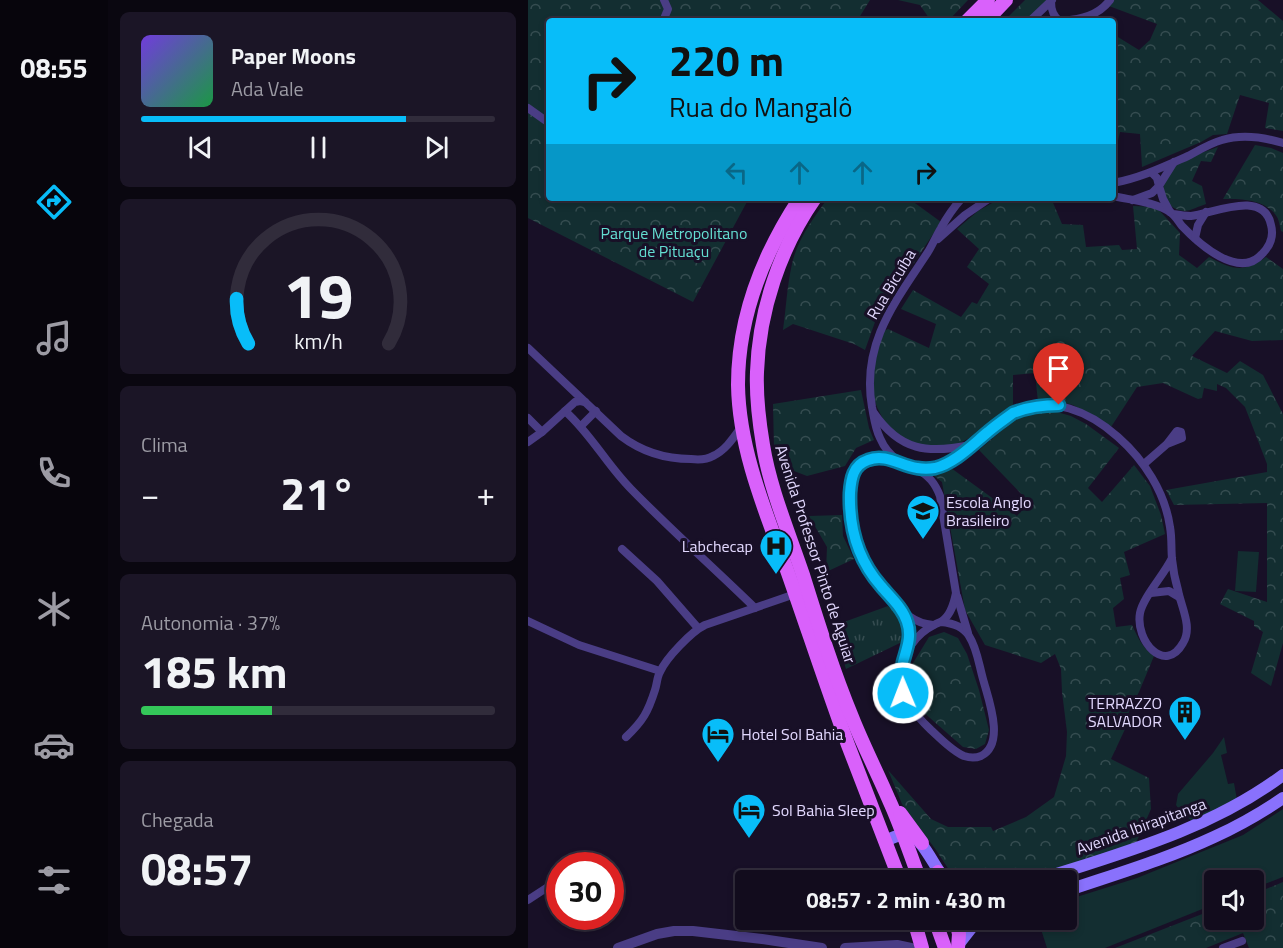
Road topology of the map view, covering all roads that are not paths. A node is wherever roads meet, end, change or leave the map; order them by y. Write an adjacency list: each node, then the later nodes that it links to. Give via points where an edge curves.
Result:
1 (664, 0): 6 (street, via 668,9)
2 (988, 0): 7 (main road)
3 (1006, 0): 8 (main road)
4 (1110, 0): 11 (street)
5 (1051, 1): 9 (street); 10 (street)
6 (664, 18)
7 (970, 18)
8 (989, 18)
9 (1033, 18)
10 (1055, 18)
11 (1080, 18)
12 (528, 108): 13 (street)
13 (546, 121)
14 (1283, 143): 15 (street, via 1236,137)
15 (1174, 162): 16 (street); 19 (street)
16 (1152, 173): 17 (street); 19 (street)
17 (1125, 181): 18 (street); 21 (street, via 1122,192)
18 (1116, 182)
19 (1159, 186): 21 (street); 29 (street)
20 (1116, 197): 21 (street)
21 (1129, 200): 29 (street)
22 (798, 201): 39 (main road, Avenida Professor Pinto de Aguiar, via 774,242 745,322 739,365)
23 (813, 201): 68 (main road, Avenida Professor Pinto de Aguiar, via 786,249 768,299 757,365 759,415 768,468 807,590 851,715)
24 (962, 201): 31 (street, Rua Bicuíba)
25 (966, 201): 27 (street)
26 (986, 201): 27 (street, Rua Bicuíba)
27 (975, 208): 31 (street, Rua Bicuíba)
28 (1206, 212): 29 (street, via 1190,216); 30 (street); 30 (street, via 1256,206 1271,222 1270,243 1253,261 1233,263)
29 (1172, 213): 30 (street)
30 (1195, 238)
31 (932, 246): 34 (street, Rua Bicuíba, via 879,333 870,374)
32 (528, 348): 33 (street)
33 (585, 402): 35 (street, via 575,402); 36 (street)
34 (873, 410): 41 (street); 45 (street, Rua Bicuíba)
35 (565, 411): 38 (street); 40 (street)
36 (596, 411): 38 (street); 39 (street, via 631,444 657,455 686,459 704,460 716,455)
37 (528, 418): 40 (street)
38 (581, 426): 57 (street, via 630,488)
39 (742, 426): 55 (main road, Avenida Professor Pinto de Aguiar, via 750,462)
40 (542, 432): 42 (street)
41 (893, 436): 45 (street, via 886,438); 46 (street, via 918,448)
42 (528, 442)
43 (974, 444): 46 (street); 48 (street, Rua Bicuíba); 49 (street, Rua Bicuíba, via 1013,413 1059,405 1095,419 1119,437)
44 (1167, 444): 49 (street)
45 (883, 446): 47 (street, Rua Bicuíba)
46 (937, 450): 48 (street, via 943,456)
47 (901, 463): 50 (street, Rua Bicuíba); 58 (street, via 874,458 860,465 852,476 850,511 854,538 870,573)
48 (942, 465): 50 (street, Rua Bicuíba)
49 (1144, 465): 52 (street, Rua Bicuíba, via 1166,510)
50 (915, 468): 53 (street, via 929,476 940,496)
51 (622, 549): 61 (street, via 657,581)
52 (1172, 558): 54 (street, Rua Bicuíba); 56 (street, Rua Bicuíba)
53 (956, 593): 60 (street, via 951,610); 62 (street)
54 (1151, 593): 56 (street, via 1169,591); 56 (street, Rua Bicuíba, via 1143,604 1140,622 1144,641 1157,654 1173,654 1185,642 1184,610)
55 (795, 594): 57 (street); 72 (main road, Avenida Professor Pinto de Aguiar)
56 (1179, 597)
57 (755, 608): 61 (street)
58 (904, 612): 60 (street, via 918,622); 63 (street, via 909,630)
59 (528, 621): 64 (street, via 579,645)
60 (937, 623): 62 (street, via 956,625); 63 (street)
61 (698, 628): 64 (street)
62 (969, 636): 63 (street, via 993,720 994,738 980,757 964,756 955,750 921,721 907,703 902,683)
63 (908, 650)
64 (660, 671): 65 (street, via 647,712)
65 (626, 737)
66 (1283, 775): 67 (main road, Avenida Ibirapitanga)
67 (1253, 795): 70 (main road, via 1253,805); 74 (main road, Avenida Ibirapitanga, via 1196,825)
68 (888, 798): 71 (main road, Avenida Professor Pinto de Aguiar); 73 (main road)
69 (1283, 798): 70 (main road)
70 (1264, 811): 79 (main road, via 1196,845)
71 (903, 834): 72 (main road); 73 (main road, via 911,834); 76 (main road, Avenida Professor Pinto de Aguiar)
72 (885, 841): 75 (main road, Avenida Professor Pinto de Aguiar)
73 (922, 843): 77 (main road)
74 (1111, 856): 78 (main road, Avenida Ibirapitanga); 79 (main road, via 1120,864)
75 (896, 870)
76 (916, 870)
77 (937, 870)
78 (1068, 870)
79 (1117, 874): 81 (main road)
80 (546, 887): 82 (street)
81 (1077, 887)
82 (530, 897)
83 (912, 930): 89 (street, via 909,938)
84 (917, 930): 95 (main road)
85 (939, 930): 96 (main road)
86 (958, 930): 90 (main road)
87 (970, 930): 90 (main road)
88 (1242, 940): 97 (street)
89 (897, 945): 93 (street); 94 (street)
90 (957, 946)
91 (618, 948): 92 (street, via 674,931)
92 (822, 948)
93 (845, 948)
94 (911, 948)
95 (922, 948)
96 (945, 948)
97 (1223, 948)

